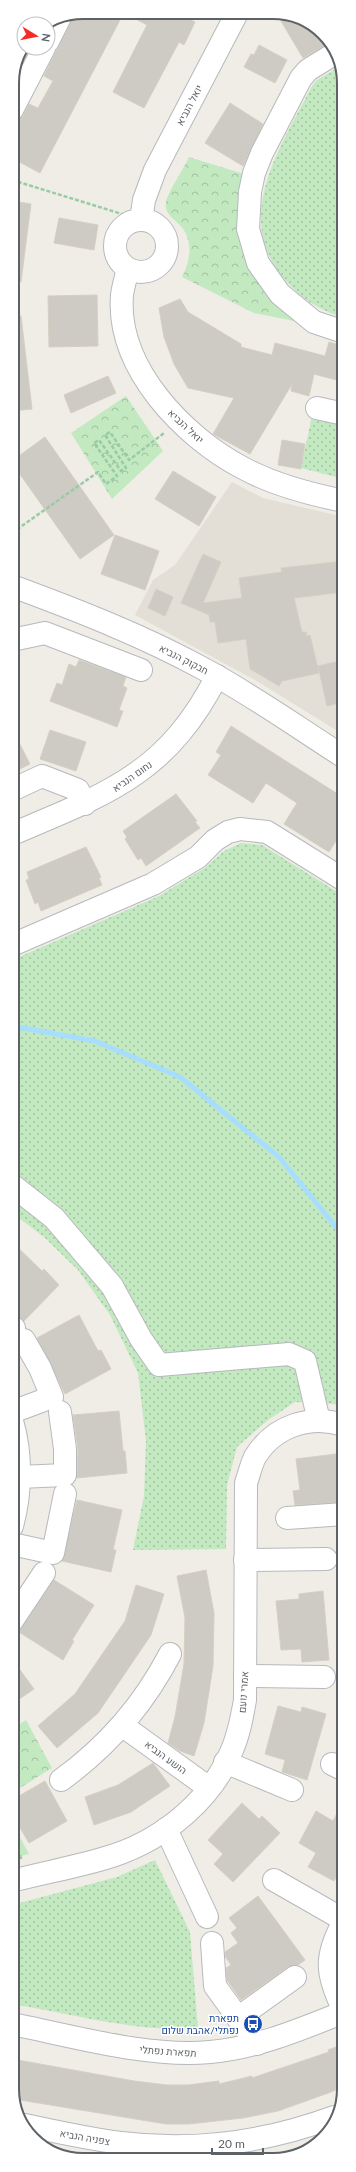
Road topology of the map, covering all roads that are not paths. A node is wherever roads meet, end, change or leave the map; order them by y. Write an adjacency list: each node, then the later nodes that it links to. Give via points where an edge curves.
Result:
1 (234, 19): 5 (street, יואל הנביא, via 155,170 144,200)
2 (40, 56): 4 (street)
3 (331, 56): 7 (street, via 308,70 301,78 262,153 250,192 248,229 258,263 280,294 314,322)
4 (19, 96)
5 (141, 220): 6 (street, via 126,225 118,233 115,241 117,257); 6 (street, via 160,228 165,238 166,250 161,262 152,269 140,272)
6 (128, 269): 10 (street, יואל הנביא, via 122,295 124,323 131,350 144,377 179,422 212,449 243,469 278,484)
7 (337, 330)
8 (317, 408): 9 (street)
9 (337, 412)
10 (337, 499)
11 (19, 589): 12 (street, חבקוק הנביא)
12 (75, 609): 14 (street); 16 (street, חבקוק הנביא, via 141,637)
13 (19, 639): 14 (street, via 45,633)
14 (62, 640): 15 (street)
15 (141, 670)
16 (217, 676): 17 (street, חבקוק הנביא); 19 (street, נחום הנביא, via 198,711 163,752 124,784)
17 (337, 753)
18 (19, 787): 19 (street, via 42,776 78,790)
19 (85, 804): 20 (street, נחום הנביא)
20 (19, 831)
21 (337, 876): 22 (street, via 267,832 240,829 228,832 215,840 198,857 153,884)
22 (19, 942)
23 (19, 1190): 27 (street, via 54,1218 112,1286 141,1339 159,1365 289,1354 305,1361)
24 (19, 1336): 25 (street, via 40,1368 52,1398)
25 (19, 1410)
26 (60, 1412): 28 (street, via 65,1449 65,1475)
27 (332, 1423): 34 (street, אמרי נועם, via 310,1421 289,1426 270,1438 255,1458 246,1484)
28 (19, 1477)
29 (65, 1494): 32 (street, via 53,1553)
30 (337, 1514): 31 (street)
31 (287, 1518)
32 (19, 1546)
33 (326, 1559): 34 (street)
34 (245, 1560): 38 (street, אמרי נועם)
35 (44, 1572): 36 (street)
36 (19, 1610)
37 (170, 1654): 40 (street, via 146,1696)
38 (245, 1676): 39 (street); 41 (street, אמרי נועם, via 245,1700 240,1726)
39 (324, 1677)
40 (123, 1726): 42 (street, via 90,1759); 43 (street, הושע הנביא)
41 (226, 1762): 43 (street, אמרי נועם); 44 (street)
42 (61, 1780)
43 (209, 1788): 45 (street, אמרי נועם, via 186,1814)
44 (292, 1790)
45 (166, 1829): 46 (street, אמרי נועם, via 142,1844 116,1855); 48 (street)
46 (19, 1879)
47 (274, 1880): 49 (street)
48 (207, 1917)
49 (337, 1917)
50 (337, 1934): 53 (street, via 332,1943 329,1960 332,1983)
51 (212, 1943): 55 (street, via 215,1986)
52 (295, 1977): 55 (street)
53 (337, 1995)
54 (337, 2015): 57 (street, תפארת נפתלי)
55 (238, 2018): 57 (street)
56 (19, 2025): 57 (street, תפארת נפתלי, via 160,2052 210,2052)
57 (257, 2044)
58 (330, 2118): 59 (street, צפניה הנביא, via 264,2137 179,2147 120,2143)
59 (32, 2126)

